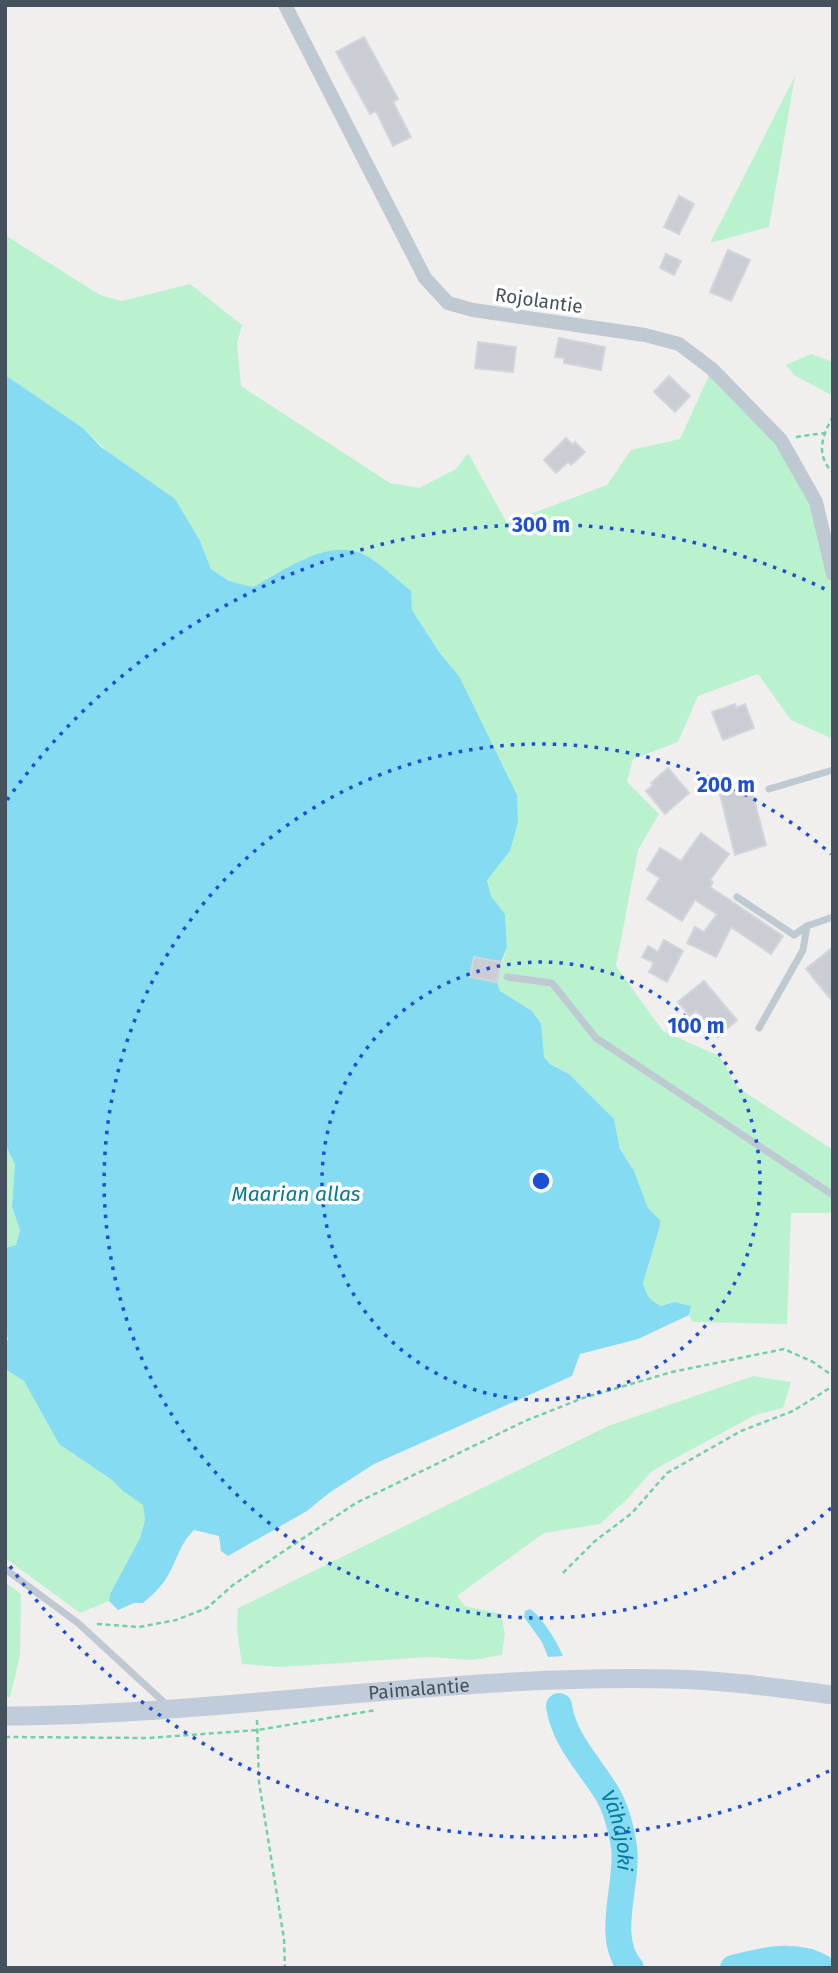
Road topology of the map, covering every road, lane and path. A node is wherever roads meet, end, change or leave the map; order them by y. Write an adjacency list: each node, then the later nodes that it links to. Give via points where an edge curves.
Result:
1 (285, 5): 4 (street, Rojolantie, via 425,278 448,303 679,344 712,369)
2 (833, 416): 3 (path)
3 (824, 433): 4 (path); 5 (path, via 820,450)
4 (781, 440): 6 (street, Rojolantie, via 816,502)
5 (833, 473)
6 (833, 574)
7 (833, 770): 8 (lane)
8 (769, 789)
9 (737, 897): 11 (lane, via 794,935)
10 (833, 917): 11 (lane)
11 (807, 926): 13 (lane, via 803,950)
12 (507, 977): 14 (lane, via 552,983 596,1038)
13 (759, 1028)
14 (833, 1195)
15 (833, 1376): 19 (path, via 784,1349 672,1372 583,1398 356,1503 233,1585 207,1608 139,1627)
16 (833, 1385): 18 (path, via 793,1411 741,1431 667,1473 632,1513)
17 (5, 1569): 19 (lane)
18 (563, 1573)
19 (78, 1623): 24 (lane)
20 (833, 1695): 21 (street, Paimalantie, via 732,1682 596,1679)
21 (257, 1703): 24 (street, Paimalantie); 25 (path)
22 (385, 1709): 25 (path)
23 (5, 1716): 24 (street, Paimalantie)
24 (174, 1717): 26 (path)
25 (258, 1730): 26 (path); 28 (path, via 259,1782)
26 (181, 1736): 27 (path)
27 (5, 1737)
28 (285, 1968)

